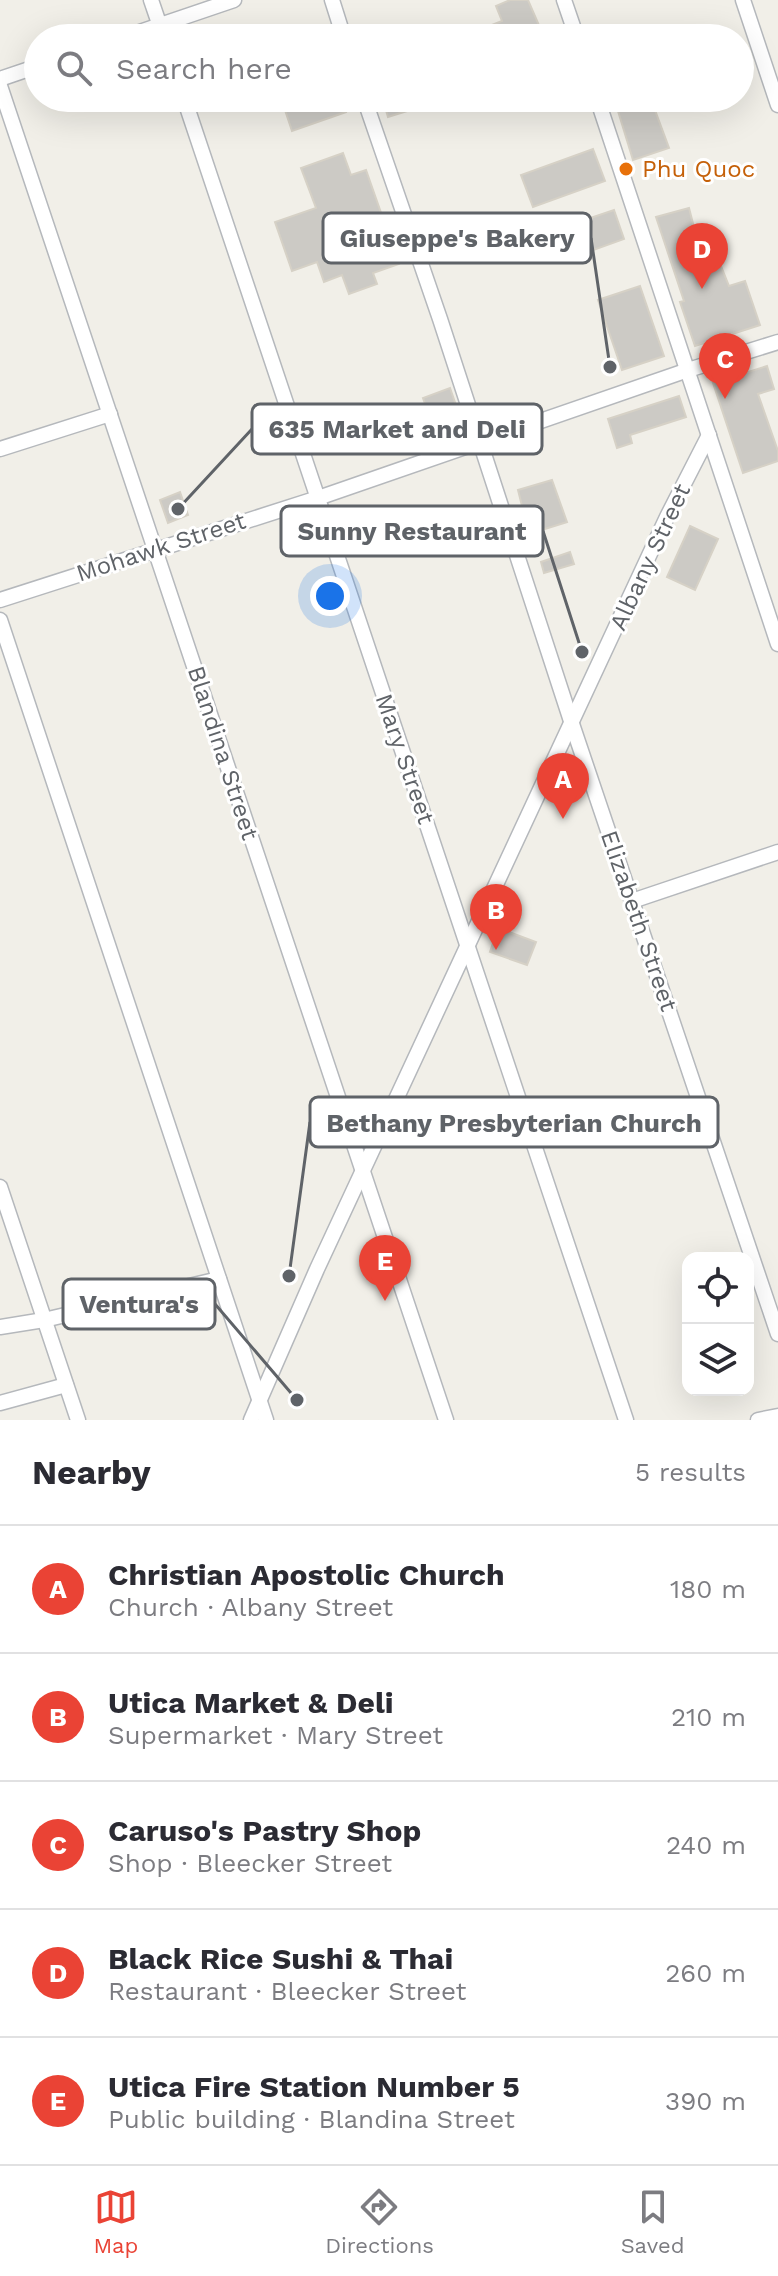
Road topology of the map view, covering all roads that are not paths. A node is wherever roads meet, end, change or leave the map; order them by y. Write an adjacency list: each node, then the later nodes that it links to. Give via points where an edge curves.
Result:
1 (151, 0): 6 (street)
2 (234, 0): 7 (street)
3 (332, 0): 8 (street)
4 (564, 0): 9 (street)
5 (743, 0): 10 (street)
6 (159, 24)
7 (180, 24)
8 (340, 24)
9 (572, 24)
10 (752, 24)
11 (754, 28): 14 (street)
12 (24, 71): 13 (street)
13 (0, 79)
14 (774, 80): 16 (street)
15 (0, 86): 22 (street, Blandina Street)
16 (778, 105)
17 (189, 112): 26 (street, Mary Street)
18 (369, 112): 24 (street, Elizabeth Street)
19 (602, 112): 21 (street)
20 (778, 342): 21 (street, Mohawk Street)
21 (688, 370): 23 (street); 24 (street, Mohawk Street)
22 (110, 414): 25 (street); 27 (street, Blandina Street)
23 (709, 435): 30 (street); 31 (street, Albany Street)
24 (479, 441): 26 (street, Mohawk Street); 31 (street, Elizabeth Street)
25 (0, 449)
26 (318, 498): 27 (street, Mohawk Street); 34 (street, Mary Street)
27 (156, 549): 28 (street, Mohawk Street); 35 (street, Blandina Street)
28 (0, 600)
29 (0, 620): 37 (street)
30 (778, 644)
31 (572, 724): 33 (street, Elizabeth Street); 34 (street, Albany Street)
32 (778, 852): 33 (street)
33 (632, 901): 40 (street, Elizabeth Street)
34 (468, 946): 35 (street, Albany Street); 49 (street, Mary Street)
35 (364, 1173): 42 (street, Albany Street); 48 (street, Blandina Street)
36 (0, 1187): 38 (street)
37 (219, 1279): 38 (street); 42 (street)
38 (44, 1320): 39 (street); 41 (street)
39 (0, 1327)
40 (778, 1334)
41 (66, 1385): 43 (street); 45 (street)
42 (260, 1402): 46 (street, Albany Street); 47 (street)
43 (0, 1403)
44 (778, 1416): 50 (street)
45 (78, 1420)
46 (251, 1420)
47 (266, 1420)
48 (446, 1420)
49 (626, 1420)
50 (758, 1420)

